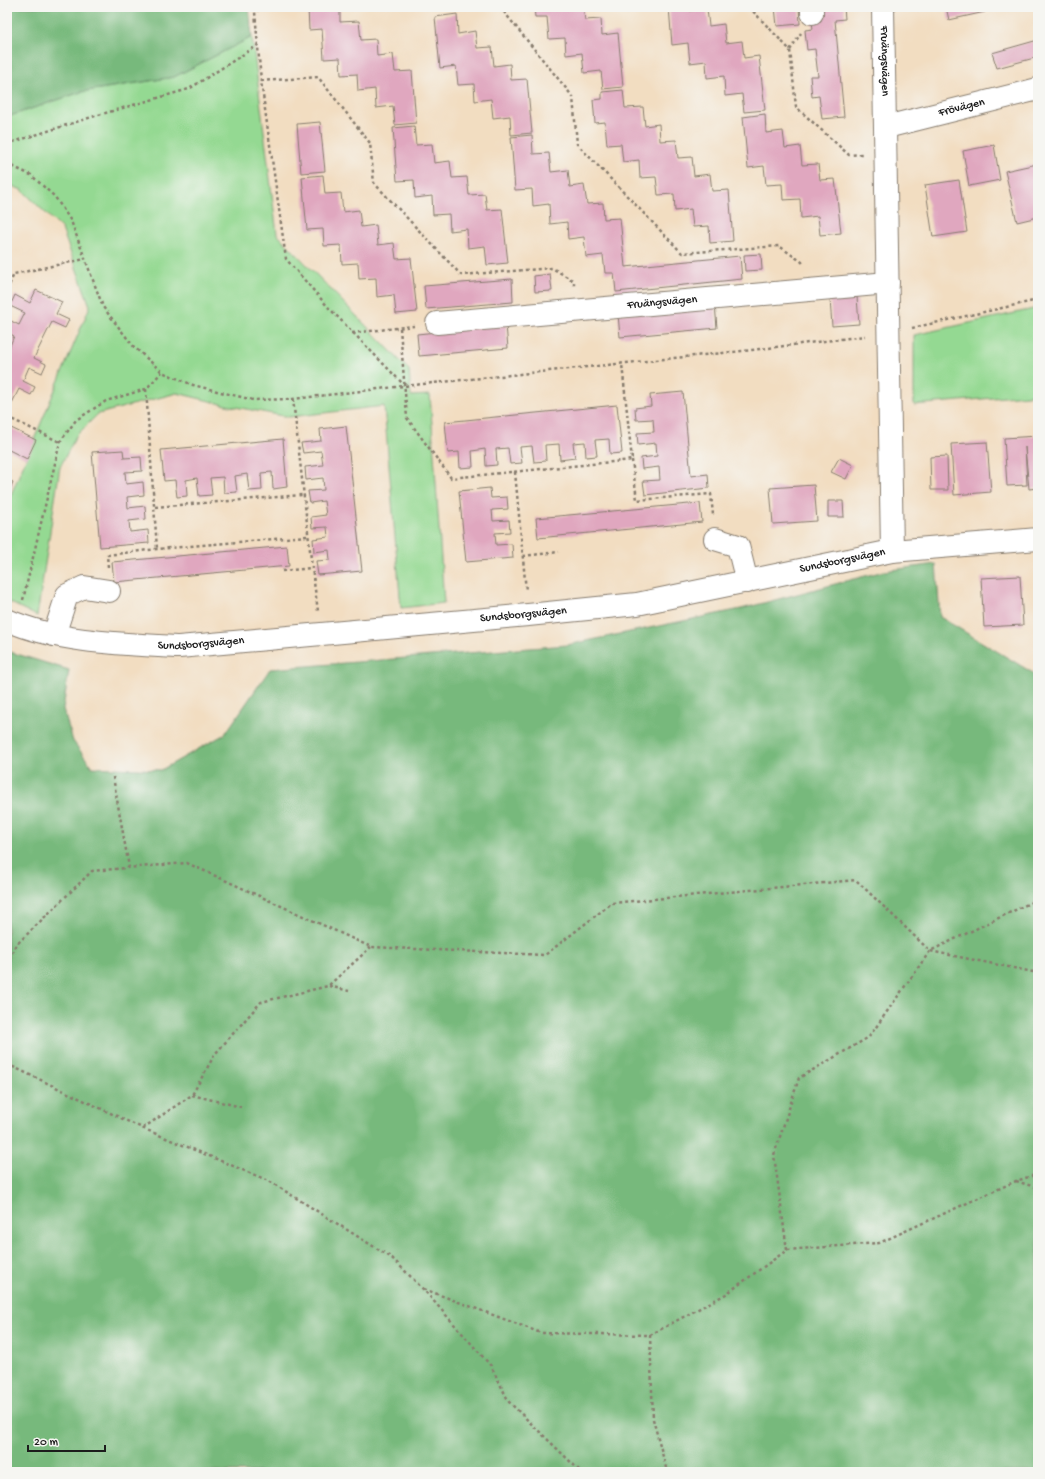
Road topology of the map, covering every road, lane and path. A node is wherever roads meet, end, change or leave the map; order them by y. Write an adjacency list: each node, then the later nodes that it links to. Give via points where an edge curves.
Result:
1 (265, 7): 5 (path)
2 (500, 7): 15 (path, via 574,97 577,144 682,253 779,246 802,262)
3 (749, 7): 11 (path, via 790,50 796,108 849,155)
4 (883, 7): 9 (street, Fruängsvägen)
5 (261, 8): 6 (path, via 255,12)
6 (258, 45): 7 (path); 10 (path, via 189,89)
7 (261, 81): 16 (path, via 318,77 370,143 374,183 461,275 552,268 574,281); 19 (path, via 286,259)
8 (1038, 89): 9 (street, Frövägen)
9 (886, 127): 11 (street, Fruängsvägen)
10 (7, 144)
11 (886, 153): 13 (street, Fruängsvägen)
12 (85, 259): 14 (path, via 14,274)
13 (888, 282): 15 (street, Fruängsvägen); 35 (street, Fruängsvägen)
14 (7, 290)
15 (805, 290): 16 (street, Fruängsvägen)
16 (576, 310): 17 (street, Fruängsvägen)
17 (436, 322): 18 (path)
18 (400, 328): 19 (path); 22 (path)
19 (352, 333): 22 (path)
20 (622, 364): 27 (path)
21 (162, 372): 23 (path)
22 (404, 386): 28 (path, via 407,418 451,478)
23 (146, 389): 26 (path, via 106,401 76,420); 30 (path)
24 (293, 399): 29 (path)
25 (7, 417): 26 (path)
26 (60, 442): 44 (path)
27 (632, 460): 28 (path); 32 (path, via 637,500 711,494)
28 (515, 472): 37 (path)
29 (303, 495): 30 (path); 31 (path)
30 (155, 507): 34 (path)
31 (308, 536): 34 (path); 38 (path)
32 (715, 539): 40 (street, via 738,546)
33 (1038, 539): 35 (street, Sundsborgsvägen)
34 (157, 549): 41 (path, via 107,555)
35 (892, 551): 40 (street, Sundsborgsvägen)
36 (559, 552): 37 (path)
37 (523, 556): 43 (path)
38 (312, 568): 39 (path); 42 (path)
39 (282, 571)
40 (747, 582): 43 (street, Sundsborgsvägen, via 637,604)
41 (109, 591): 45 (street, via 84,587 68,595)
42 (318, 611)
43 (528, 615): 45 (street, Sundsborgsvägen, via 179,647 123,644)
44 (12, 622): 45 (street, Sundsborgsvägen)
45 (54, 635)
46 (113, 777): 47 (path)
47 (130, 867): 49 (path, via 187,863); 51 (path, via 92,871 15,946)
48 (1038, 899): 50 (path)
49 (371, 947): 50 (path, via 545,955 612,903 856,880); 53 (path)
50 (930, 951): 52 (path); 62 (path, via 869,1037 799,1078 774,1155)
51 (7, 964)
52 (1038, 973)
53 (328, 986): 54 (path); 56 (path, via 261,1002 215,1054)
54 (349, 991)
55 (7, 1064): 58 (path)
56 (192, 1095): 57 (path); 58 (path)
57 (241, 1107)
58 (142, 1128): 63 (path, via 269,1181 392,1258)
59 (1038, 1174): 60 (path)
60 (1016, 1181): 61 (path); 62 (path, via 879,1243)
61 (1038, 1188)
62 (787, 1250): 64 (path, via 726,1294)
63 (423, 1289): 64 (path, via 541,1333); 65 (path, via 491,1366 509,1402)
64 (650, 1335): 66 (path, via 653,1418)
65 (582, 1472)
66 (666, 1472)

